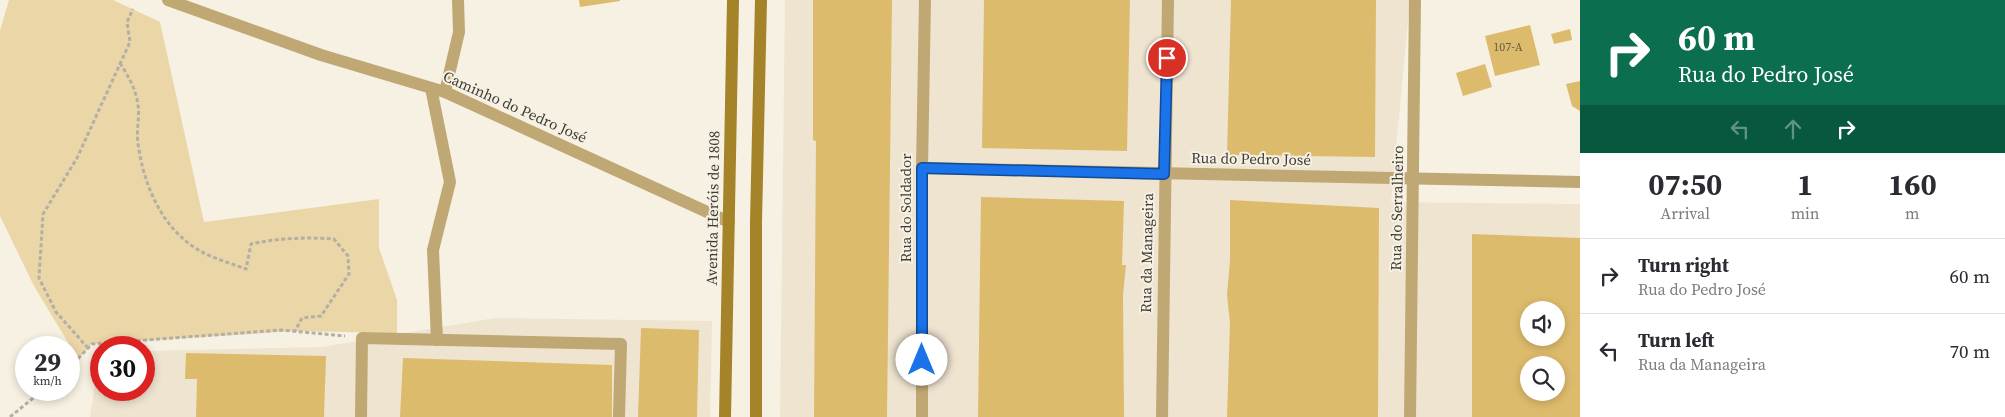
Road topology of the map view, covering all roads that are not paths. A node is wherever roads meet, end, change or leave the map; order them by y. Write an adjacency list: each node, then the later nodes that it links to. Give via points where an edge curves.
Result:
1 (168, 0): 8 (street, Caminho do Pedro José)
2 (458, 0): 9 (street, via 459,32)
3 (733, 0): 14 (main road, Avenida Heróis de 1808)
4 (761, 0): 19 (main road)
5 (925, 0): 10 (street, Rua do Soldador)
6 (1168, 0): 11 (street, Rua da Manageira)
7 (1415, 0): 12 (street, Rua do Serralheiro)
8 (432, 88): 9 (street, Caminho do Pedro José); 15 (street, via 450,182 433,250)
9 (445, 92): 14 (street, Caminho do Pedro José)
10 (922, 168): 11 (street, Rua do Pedro José); 20 (street, Rua do Soldador)
11 (1164, 174): 12 (street, Rua do Pedro José); 21 (street, Rua da Manageira)
12 (1413, 178): 13 (street, Rua do Pedro José); 22 (street, Rua do Serralheiro)
13 (1580, 182)
14 (729, 222): 18 (main road, Avenida Heróis de 1808)
15 (437, 340): 16 (street, via 362,338); 17 (street, via 621,344)
16 (361, 417)
17 (619, 417)
18 (725, 417)
19 (756, 417)
20 (922, 417)
21 (1162, 417)
22 (1410, 417)

